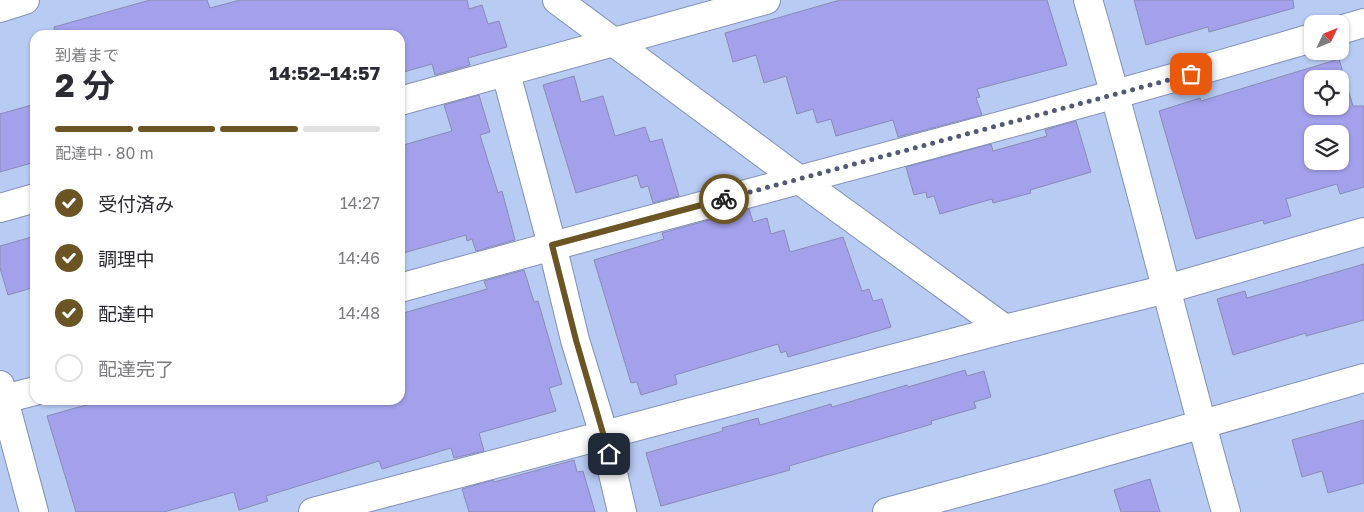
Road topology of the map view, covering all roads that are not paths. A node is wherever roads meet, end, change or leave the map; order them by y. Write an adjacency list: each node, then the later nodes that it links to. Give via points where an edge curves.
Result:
1 (25, 0): 5 (street)
2 (557, 0): 9 (street)
3 (766, 0): 9 (street)
4 (1088, 0): 11 (street)
5 (0, 8)
6 (1364, 23): 7 (street)
7 (1349, 27)
8 (1304, 40): 11 (street)
9 (614, 42): 10 (street); 13 (street)
10 (506, 73): 12 (street); 17 (street)
11 (1116, 95): 13 (street); 19 (street)
12 (405, 100)
13 (798, 179): 17 (street); 20 (street)
14 (30, 199): 15 (street)
15 (0, 208)
16 (1364, 232): 19 (street)
17 (552, 245): 18 (street); 25 (street)
18 (405, 287)
19 (1166, 289): 20 (street); 24 (street)
20 (1005, 329): 25 (street)
21 (1364, 378): 24 (street)
22 (30, 391): 23 (street)
23 (2, 392): 26 (street)
24 (1201, 425): 29 (street); 30 (street)
25 (604, 435): 27 (street); 28 (street)
26 (34, 512)
27 (313, 512)
28 (622, 512)
29 (887, 512)
30 (1226, 512)

